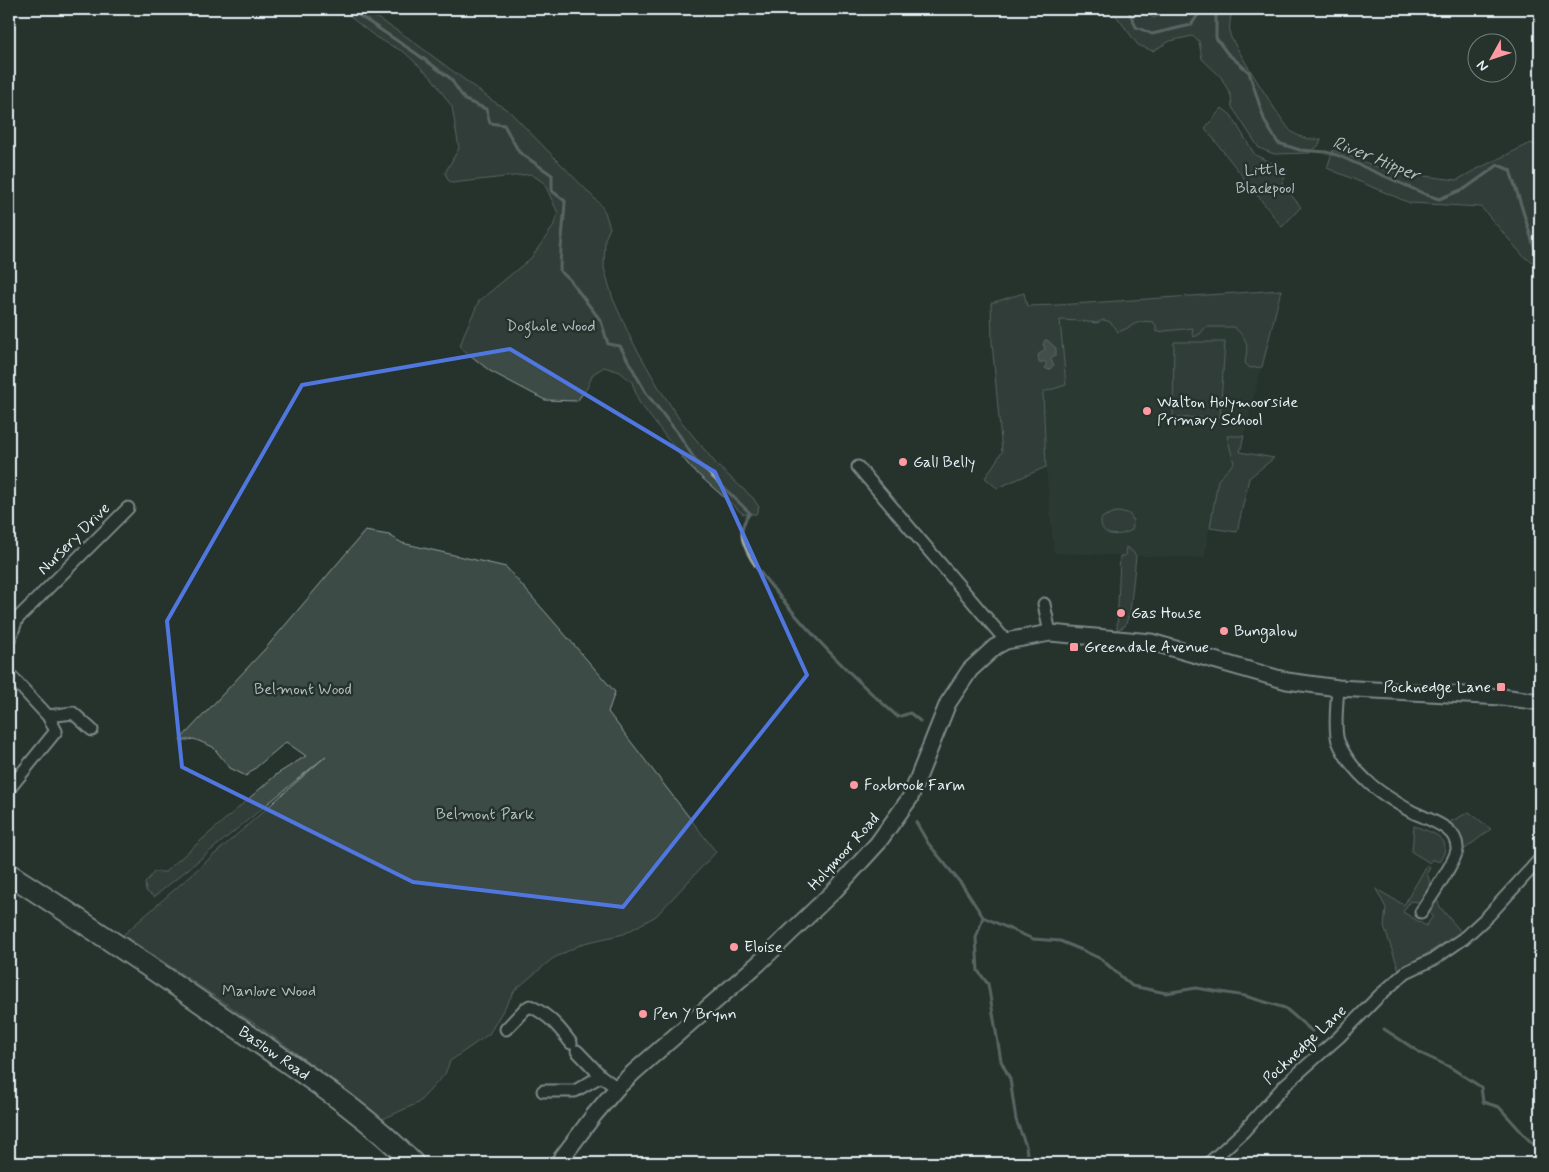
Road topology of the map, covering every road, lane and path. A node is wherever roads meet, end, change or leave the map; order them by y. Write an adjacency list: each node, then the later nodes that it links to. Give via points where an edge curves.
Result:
1 (858, 467): 6 (street)
2 (128, 508): 5 (street, Nursery Drive, via 16,619)
3 (1044, 604): 4 (street)
4 (1050, 633): 6 (street, Holymoor Road); 8 (street, Holymoor Road, via 1151,642 1287,681)
5 (9, 641)
6 (1006, 641): 18 (street, Holymoor Road, via 970,670 948,703 910,798 877,844 835,890 759,962)
7 (9, 674): 10 (street)
8 (1338, 688): 9 (street, Holymoor Road); 15 (street, via 1338,740 1349,762 1367,782 1409,810 1441,824 1454,836 1457,850 1451,864)
9 (1540, 702)
10 (48, 716): 11 (street, via 73,713); 12 (street, via 56,730)
11 (92, 730)
12 (9, 789)
13 (1540, 859): 22 (street, Pocknedge Lane, via 1464,938 1434,959 1406,972 1379,996 1286,1084)
14 (9, 874): 20 (highway, Baslow Road, via 127,951 332,1094)
15 (1421, 912)
16 (506, 1029): 17 (street, via 530,1006 555,1022)
17 (601, 1076): 18 (street); 19 (street, via 575,1091)
18 (617, 1088): 21 (street, Holymoor Road)
19 (543, 1091)
20 (413, 1163)
21 (558, 1163)
22 (1210, 1163)

